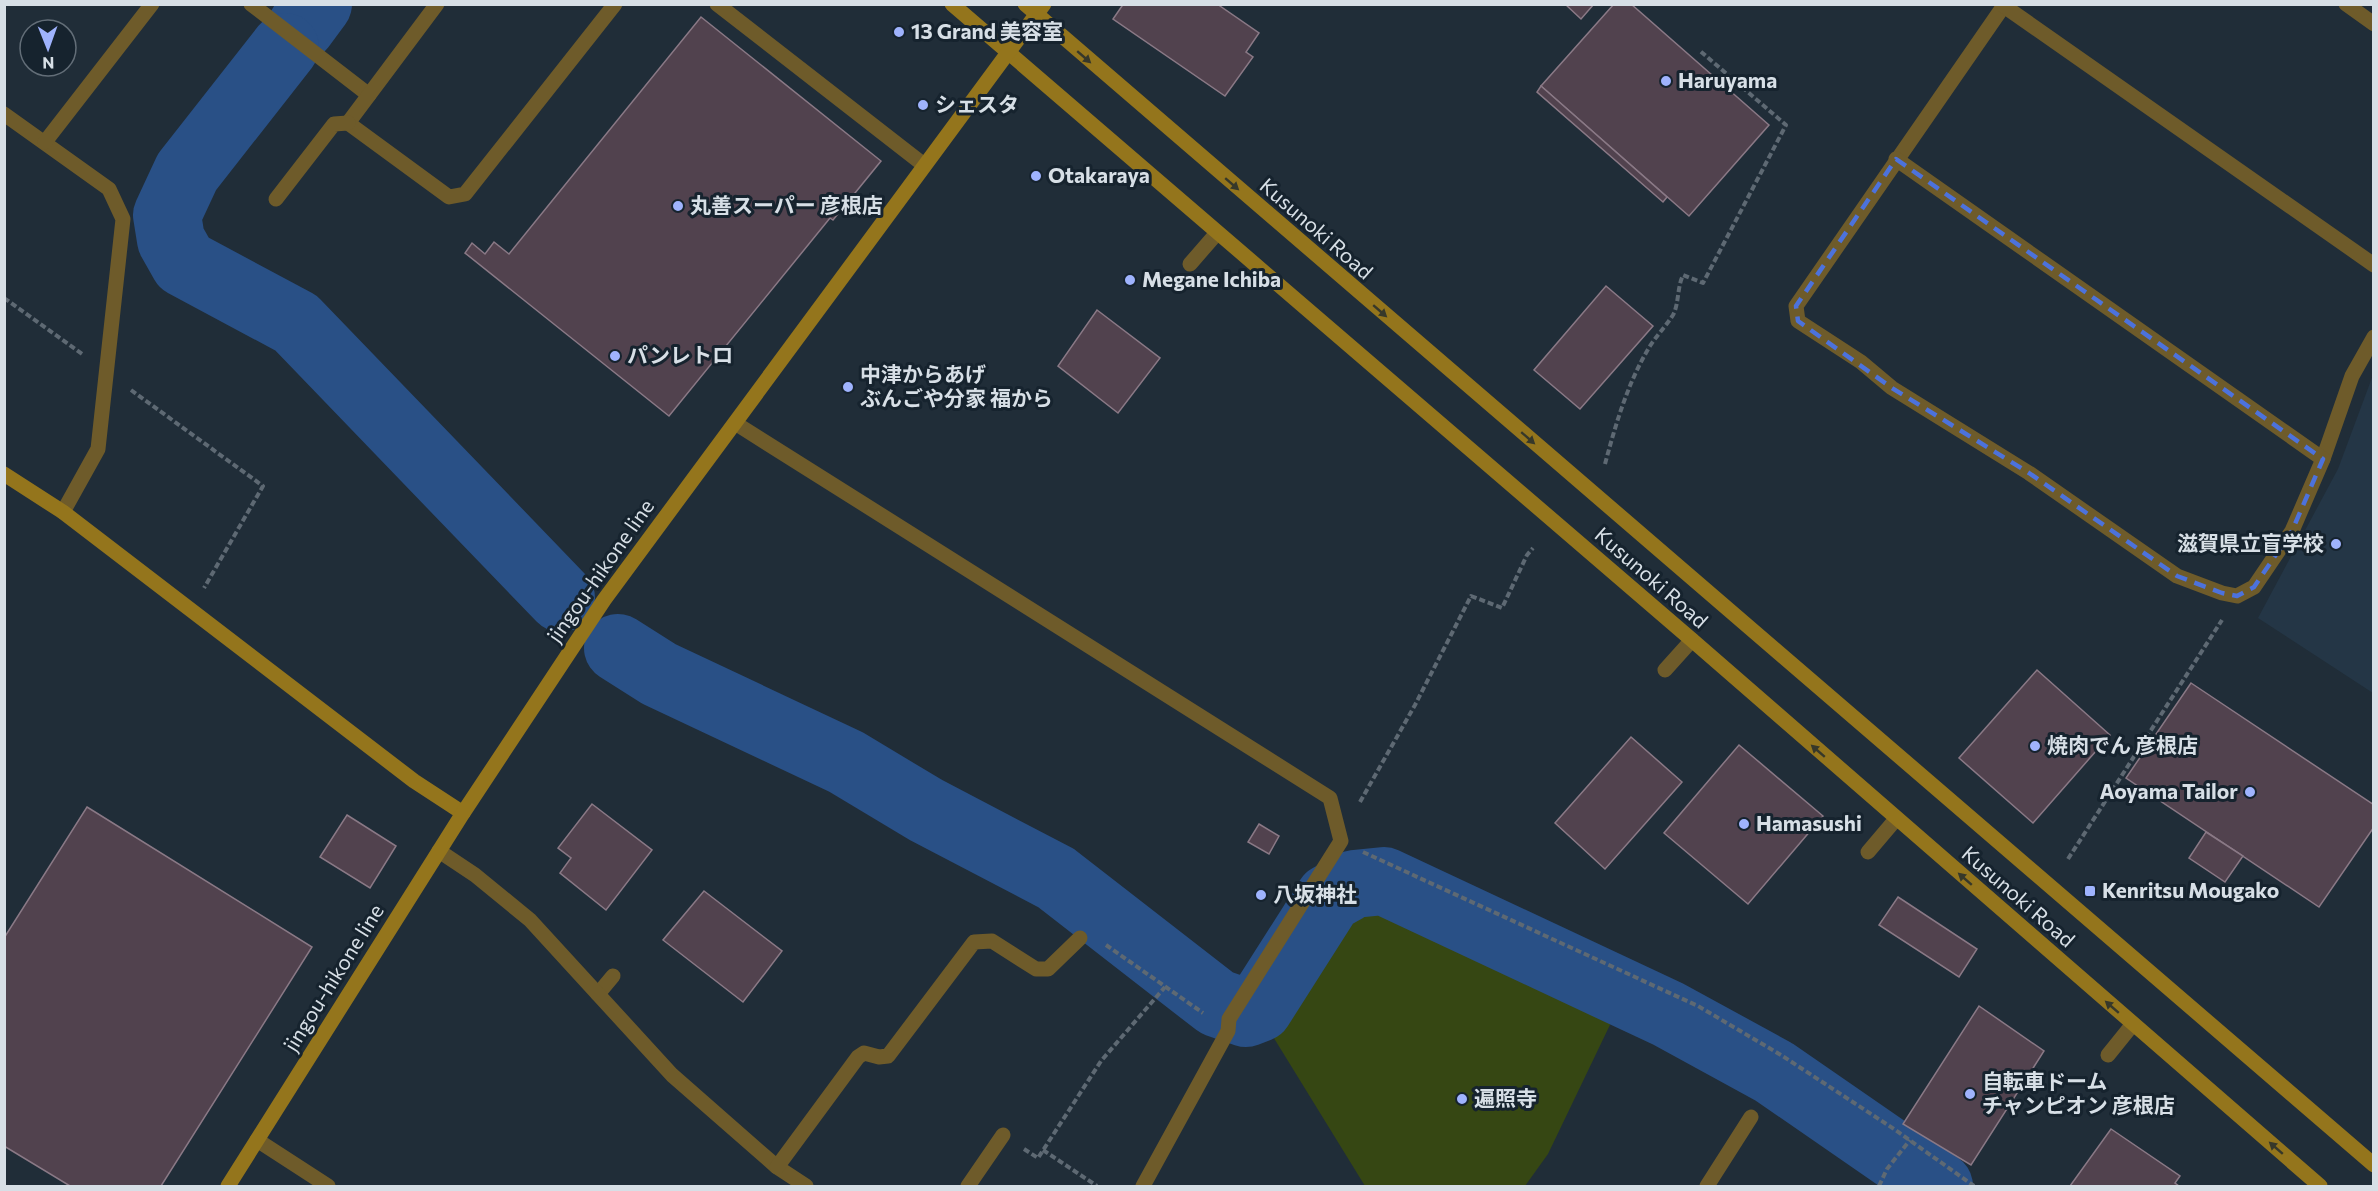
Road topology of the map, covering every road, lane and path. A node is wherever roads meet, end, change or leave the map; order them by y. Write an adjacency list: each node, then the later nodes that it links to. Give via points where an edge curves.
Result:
1 (152, 4): 17 (street)
2 (251, 4): 14 (street)
3 (437, 4): 14 (street)
4 (615, 4): 16 (street, via 465,194 449,197)
5 (717, 4): 19 (street)
6 (952, 4): 13 (main road, Kusunoki Road)
7 (1025, 4): 10 (main road, Kusunoki Road)
8 (2346, 4): 11 (street)
9 (2005, 5): 18 (street); 23 (street)
10 (1040, 10): 13 (main road, jingou-hikone line); 56 (main road, Kusunoki Road, one-way to 56)
11 (2373, 24)
12 (1699, 50): 29 (path, via 1786,125 1703,283 1683,275 1674,313 1650,346 1631,383)
13 (1008, 54): 19 (main road, jingou-hikone line); 21 (main road, Kusunoki Road)
14 (369, 95): 16 (street)
15 (4, 114): 17 (street)
16 (348, 123): 20 (street, via 334,124)
17 (45, 142): 26 (street, via 108,189 123,219)
18 (1896, 159): 28 (street); 28 (street, via 1796,306 1798,321 1861,362 1892,388 2029,473 2177,576 2237,596 2254,587 2292,531)
19 (924, 165): 27 (main road, jingou-hikone line)
20 (276, 199)
21 (1217, 233): 22 (street); 35 (main road, Kusunoki Road)
22 (1190, 264)
23 (2373, 265)
24 (4, 298): 26 (path)
25 (2373, 337): 28 (street, via 2352,376)
26 (107, 372): 31 (street, via 98,449); 33 (path, via 263,486)
27 (735, 423): 37 (main road, jingou-hikone line, via 604,600); 38 (street, via 1330,798)
28 (2323, 459)
29 (1605, 464)
30 (4, 474): 31 (main road)
31 (63, 512): 33 (main road)
32 (1533, 548): 38 (path, via 1502,609 1471,596 1358,805)
33 (191, 610): 37 (main road, via 414,781)
34 (2223, 618): 43 (path)
35 (1692, 640): 36 (street); 39 (main road, Kusunoki Road, one-way to 35)
36 (1665, 670)
37 (463, 813): 41 (main road, jingou-hikone line)
38 (1334, 813): 40 (street)
39 (1896, 819): 42 (street); 48 (main road, Kusunoki Road, one-way to 39)
40 (1341, 842): 49 (street, via 1243,996); 54 (path, via 1698,1006 1781,1055)
41 (438, 851): 47 (street, via 530,920); 53 (main road, jingou-hikone line)
42 (1868, 852)
43 (2068, 859)
44 (1080, 938): 46 (path, via 1100,942); 57 (street, via 1048,969 1036,969 992,941 974,942 888,1056 864,1053 858,1057)
45 (613, 976): 47 (street)
46 (1164, 987): 49 (path); 55 (path, via 1101,1061)
47 (598, 994): 57 (street, via 672,1075)
48 (2133, 1024): 50 (street); 67 (main road, Kusunoki Road, one-way to 48)
49 (1229, 1025): 63 (street)
50 (2108, 1054)
51 (1751, 1117): 64 (street)
52 (1003, 1135): 55 (path, via 1038,1158); 61 (street)
53 (257, 1140): 58 (main road, jingou-hikone line); 59 (street)
54 (1909, 1141): 65 (path); 66 (path)
55 (1043, 1150): 62 (path)
56 (2373, 1165)
57 (777, 1167): 60 (street)
58 (228, 1186)
59 (328, 1186)
60 (806, 1186)
61 (968, 1186)
62 (1097, 1186)
63 (1143, 1186)
64 (1707, 1186)
65 (1879, 1186)
66 (1974, 1186)
67 (2320, 1186)

